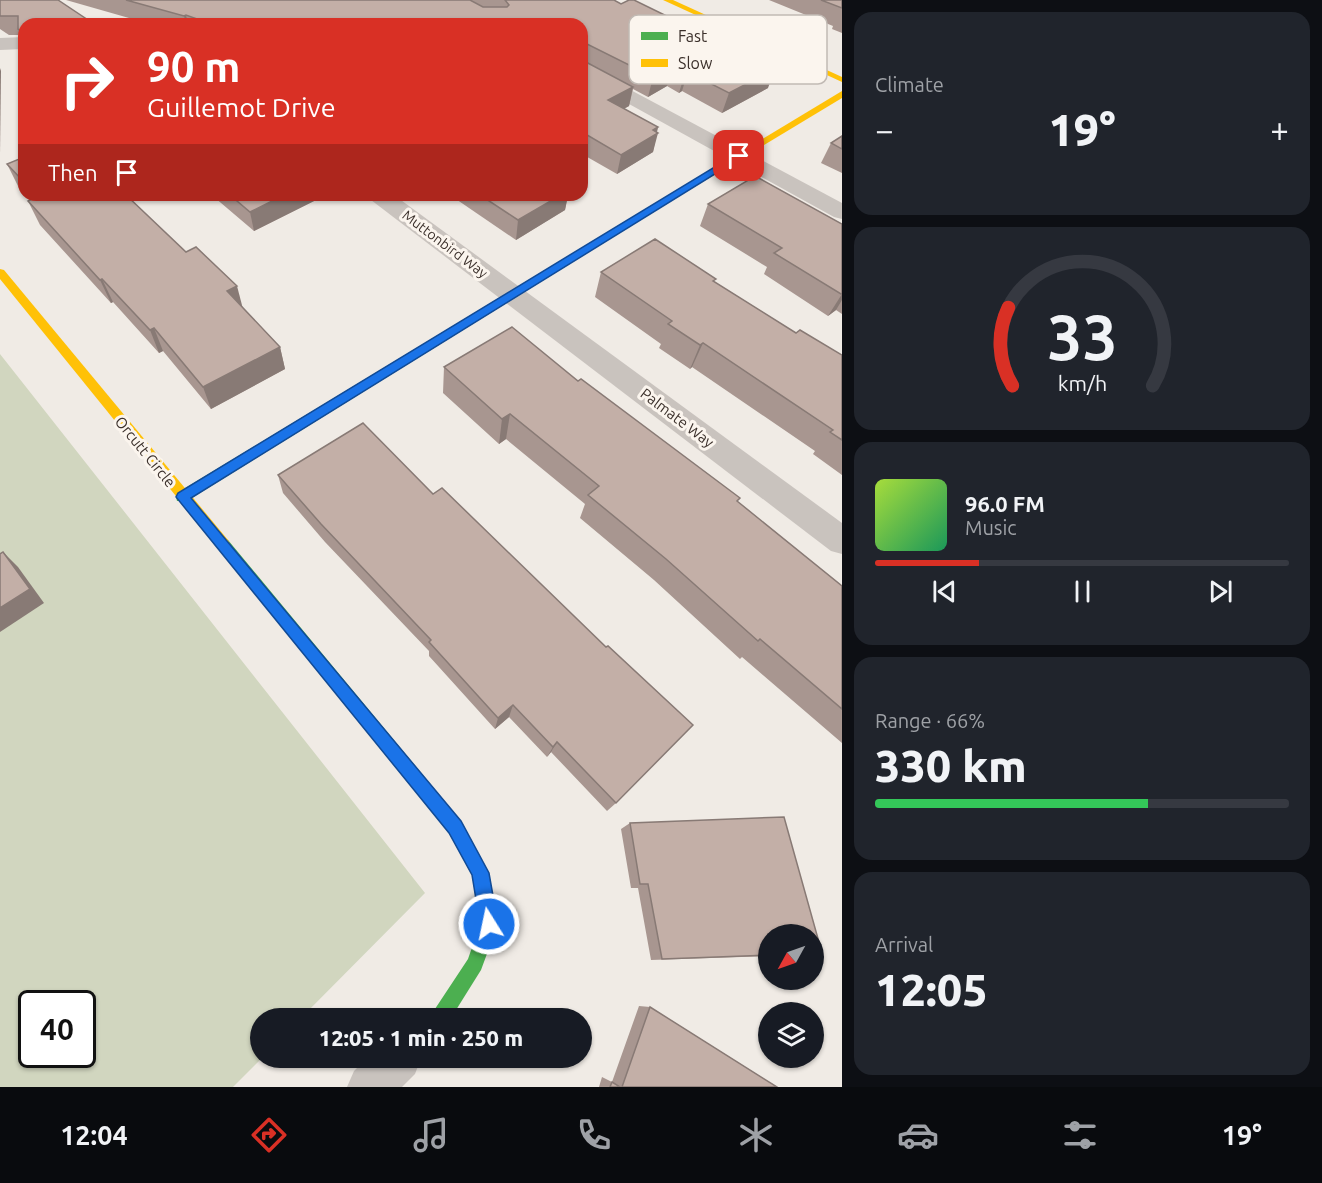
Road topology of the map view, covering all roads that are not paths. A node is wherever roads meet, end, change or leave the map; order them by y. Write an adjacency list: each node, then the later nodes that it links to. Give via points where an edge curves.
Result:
1 (667, 0): 3 (street)
2 (692, 0): 4 (street)
3 (700, 15)
4 (724, 15)
5 (18, 44): 6 (street)
6 (0, 45)
7 (827, 63): 8 (street)
8 (842, 70)
9 (588, 73): 13 (street)
10 (827, 73): 11 (street)
11 (842, 80)
12 (842, 94): 13 (street)
13 (739, 156): 15 (street); 17 (street)
14 (387, 201): 17 (street, Muttonbird Way)
15 (842, 212)
16 (0, 272): 18 (street, Orcutt Circle)
17 (511, 294): 18 (street); 19 (street, Palmate Way)
18 (182, 497): 20 (street, Orcutt Circle, via 455,827 480,873 489,924 475,964)
19 (842, 542)
20 (447, 1008)
21 (389, 1068): 22 (street)
22 (370, 1087)

